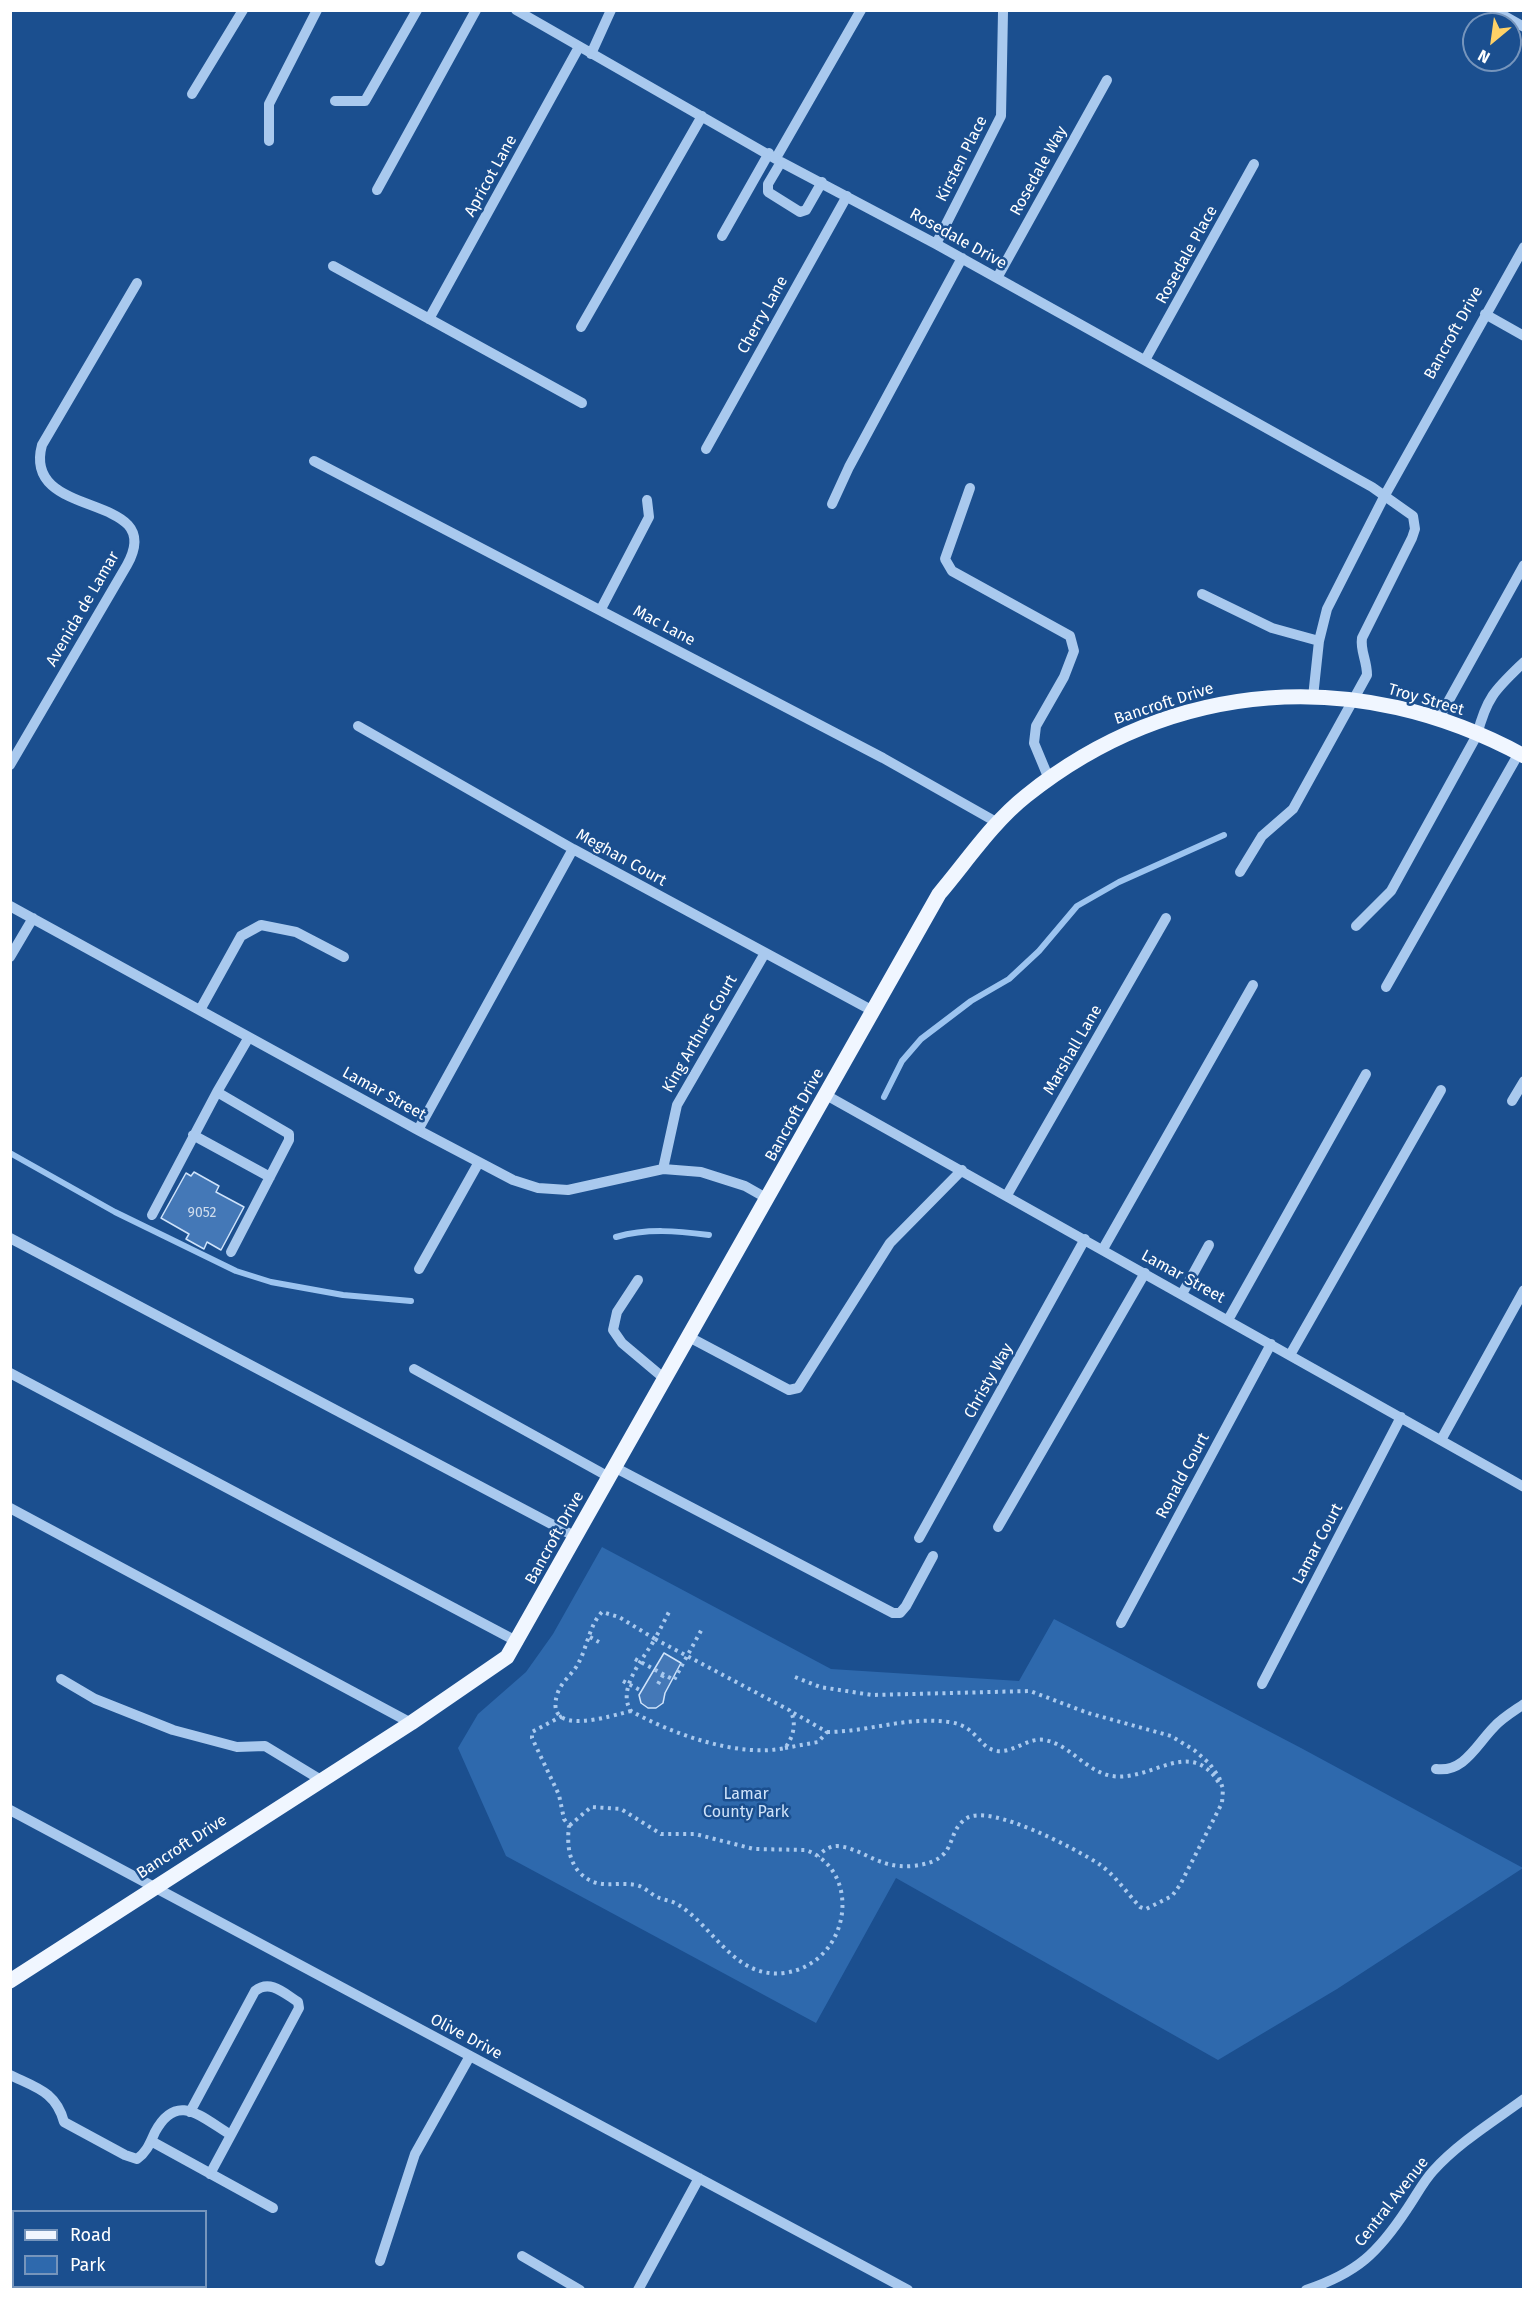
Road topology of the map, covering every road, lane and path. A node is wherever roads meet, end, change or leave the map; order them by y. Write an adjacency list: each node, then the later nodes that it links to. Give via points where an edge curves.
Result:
1 (243, 10): 14 (street)
2 (317, 10): 17 (street, via 269,104)
3 (417, 10): 15 (street, via 365,101)
4 (476, 10): 21 (street)
5 (516, 10): 11 (street, Rosedale Drive)
6 (611, 10): 12 (street)
7 (861, 10): 18 (street)
8 (1494, 10): 10 (street)
9 (1003, 12): 24 (street, Kirsten Place, via 1001,116)
10 (1524, 27)
11 (579, 47): 12 (street, Rosedale Drive); 31 (street, Apricot Lane)
12 (591, 54): 16 (street, Rosedale Drive)
13 (1107, 80): 28 (street, Rosedale Way)
14 (192, 94)
15 (335, 101)
16 (702, 116): 18 (street, Rosedale Drive); 32 (street)
17 (269, 141)
18 (775, 157): 20 (street, Rosedale Drive); 20 (street, via 768,192 800,212 806,210); 23 (street)
19 (1254, 164): 34 (street, Rosedale Place)
20 (822, 182): 22 (street, Rosedale Drive)
21 (377, 190)
22 (847, 196): 24 (street, Rosedale Drive); 36 (street, Cherry Lane)
23 (722, 236)
24 (936, 244): 26 (street, Rosedale Drive)
25 (1524, 247): 30 (street, Bancroft Drive)
26 (962, 258): 28 (street, Rosedale Drive); 41 (street)
27 (333, 266): 31 (street)
28 (997, 278): 34 (street, Rosedale Drive)
29 (137, 283): 53 (street, Avenida de Lamar, via 40,454 42,473 52,488 122,518 132,532 134,549)
30 (1485, 314): 33 (street); 39 (street, Bancroft Drive)
31 (429, 320): 35 (street)
32 (581, 327)
33 (1524, 336)
34 (1145, 360): 39 (street, Rosedale Drive)
35 (582, 403)
36 (706, 450)
37 (314, 461): 44 (street, Mac Lane)
38 (970, 488): 54 (street, via 945,559 952,572 1070,636 1074,651 1036,726 1034,743)
39 (1385, 495): 45 (street, Bancroft Drive, via 1327,609); 48 (street, Rosedale Drive, via 1413,516 1415,529 1362,638 1367,675)
40 (647, 500): 44 (street, via 649,517)
41 (832, 504)
42 (1524, 565): 49 (street)
43 (1202, 594): 45 (street, via 1272,628)
44 (600, 609): 55 (street, Mac Lane)
45 (1319, 641): 47 (street, Bancroft Drive)
46 (1524, 662): 51 (street, via 1497,686 1483,710)
47 (1313, 697): 48 (main road, Troy Street); 54 (main road, Bancroft Drive, via 1270,696 1207,706 1112,740)
48 (1353, 702): 49 (main road, Troy Street, via 1395,707); 57 (street, Rosedale Drive, via 1293,809 1262,836)
49 (1438, 720): 51 (main road, Troy Street)
50 (358, 726): 56 (street, Meghan Court)
51 (1477, 735): 52 (main road, Troy Street); 61 (street, via 1391,891)
52 (1521, 755): 66 (street)
53 (10, 765)
54 (1049, 779): 55 (main road, Bancroft Drive)
55 (998, 823): 68 (main road, Bancroft Drive, via 939,894)
56 (573, 849): 62 (street, Meghan Court); 76 (street)
57 (1240, 872)
58 (10, 906): 59 (street, Lamar Street)
59 (33, 918): 63 (street); 67 (street, Lamar Street)
60 (1166, 918): 82 (street, Marshall Lane)
61 (1356, 926)
62 (765, 953): 68 (street, Meghan Court); 79 (street, King Arthurs Court, via 677,1105)
63 (10, 957)
64 (344, 957): 67 (street, via 296,932 261,925 241,936)
65 (1253, 985): 88 (street)
66 (1386, 987)
67 (200, 1010): 69 (street, Lamar Street)
68 (873, 1011): 74 (main road, Bancroft Drive)
69 (249, 1037): 73 (street); 76 (street, Lamar Street)
70 (1366, 1074): 95 (street)
71 (1524, 1081): 75 (street)
72 (1441, 1090): 98 (street)
73 (217, 1092): 77 (street); 81 (street, via 289,1134 290,1140)
74 (826, 1095): 80 (street, Lamar Street); 83 (main road, Bancroft Drive)
75 (1512, 1101)
76 (418, 1130): 78 (street, Lamar Street)
77 (193, 1135): 81 (street); 84 (street)
78 (479, 1162): 79 (street, Lamar Street, via 513,1180 538,1188 564,1190); 90 (street)
79 (663, 1169): 83 (street, Lamar Street, via 702,1172 745,1186)
80 (962, 1170): 82 (street, Lamar Street); 96 (street, via 890,1243 798,1388 789,1390)
81 (270, 1177): 89 (street)
82 (1008, 1195): 86 (street, Lamar Street)
83 (768, 1199): 96 (main road, Bancroft Drive)
84 (152, 1215)
85 (10, 1238): 108 (street)
86 (1085, 1239): 88 (street, Lamar Street); 109 (street, Christy Way)
87 (1209, 1245): 94 (street)
88 (1102, 1249): 91 (street, Lamar Street)
89 (231, 1252)
90 (419, 1269)
91 (1144, 1273): 94 (street, Lamar Street); 107 (street)
92 (638, 1280): 101 (street, via 617,1312 613,1330 622,1343)
93 (1524, 1290): 103 (street)
94 (1182, 1294): 95 (street, Lamar Street)
95 (1228, 1320): 97 (street, Lamar Street)
96 (689, 1337): 101 (main road, Bancroft Drive)
97 (1271, 1344): 98 (street, Lamar Street); 112 (street, Ronald Court)
98 (1290, 1355): 102 (street, Lamar Street)
99 (414, 1369): 104 (street)
100 (10, 1373): 116 (street)
101 (666, 1380): 104 (main road, Bancroft Drive)
102 (1401, 1418): 103 (street, Lamar Street); 127 (street, Lamar Court)
103 (1441, 1440): 105 (street, Lamar Street)
104 (612, 1472): 108 (main road, Bancroft Drive); 110 (street, via 893,1613 900,1613 906,1606)
105 (1524, 1487)
106 (10, 1508): 133 (street)
107 (998, 1527)
108 (576, 1537): 116 (main road, Bancroft Drive)
109 (919, 1538)
110 (933, 1556)
111 (670, 1610): 115 (path)
112 (1121, 1623)
113 (703, 1627): 118 (path)
114 (590, 1637): 115 (path, via 603,1612); 117 (path); 132 (path, via 578,1666 558,1693 556,1706)
115 (655, 1639): 118 (path); 120 (path)
116 (518, 1642): 133 (main road, Bancroft Drive, via 507,1657)
117 (599, 1642)
118 (687, 1656): 121 (path, via 674,1680); 130 (path)
119 (635, 1659): 120 (path)
120 (641, 1663): 121 (path); 125 (path)
121 (663, 1675): 126 (path)
122 (795, 1677): 138 (path, via 820,1687 872,1695 1030,1692 1171,1736 1209,1763)
123 (60, 1679): 137 (street, via 94,1699 173,1731 237,1747 265,1746)
124 (623, 1682): 125 (path)
125 (629, 1684): 128 (path); 131 (path, via 627,1698)
126 (658, 1684)
127 (1262, 1684)
128 (640, 1690)
129 (1524, 1704): 136 (street, via 1495,1725 1469,1757 1446,1770)
130 (789, 1710): 134 (path); 135 (path, via 794,1730)
131 (632, 1711): 132 (path, via 590,1723); 135 (path, via 732,1749 751,1752)
132 (562, 1716): 140 (path, via 532,1732 532,1738)
133 (411, 1723): 137 (main road, Bancroft Drive)
134 (827, 1732): 135 (path, via 818,1742); 138 (path, via 911,1720 948,1722 967,1726 987,1749 1009,1750 1042,1740 1063,1747 1097,1773 1132,1775 1191,1761 1212,1771)
135 (785, 1748)
136 (1436, 1769)
137 (321, 1780): 142 (main road, Bancroft Drive)
138 (1223, 1789): 141 (path, via 1217,1815 1180,1885 1172,1896 1146,1909 1101,1865 996,1815 966,1819 945,1854 934,1861 911,1866 885,1864 837,1846)
139 (10, 1810): 142 (street, Olive Drive)
140 (569, 1826): 141 (path, via 591,1807 608,1807 621,1809 661,1834 695,1834 754,1849 806,1850); 141 (path, via 572,1861 588,1879 604,1885 638,1885 675,1903 742,1962 771,1973 811,1964 831,1946 838,1931 842,1897 837,1881)
141 (818, 1856)
142 (153, 1887): 143 (main road, Bancroft Drive); 144 (street, Olive Drive)
143 (10, 1981)
144 (470, 2056): 151 (street, Olive Drive); 154 (street, via 415,2154)
145 (10, 2075): 149 (street, via 51,2095 64,2122 125,2155 137,2159)
146 (1524, 2099): 155 (street, Central Avenue, via 1433,2171 1400,2220 1368,2258)
147 (190, 2112): 148 (street); 148 (street, via 255,1991 269,1985 298,2002 299,2008); 149 (street, via 169,2112)
148 (231, 2135): 150 (street)
149 (151, 2141): 150 (street)
150 (210, 2174): 152 (street)
151 (699, 2178): 159 (street); 160 (street, Olive Drive)
152 (273, 2208)
153 (522, 2256): 158 (street)
154 (380, 2261)
155 (1337, 2285): 161 (street, Central Avenue)
156 (10, 2288): 157 (street)
157 (16, 2289)
158 (580, 2289)
159 (638, 2289)
160 (908, 2289)
161 (1306, 2289)

